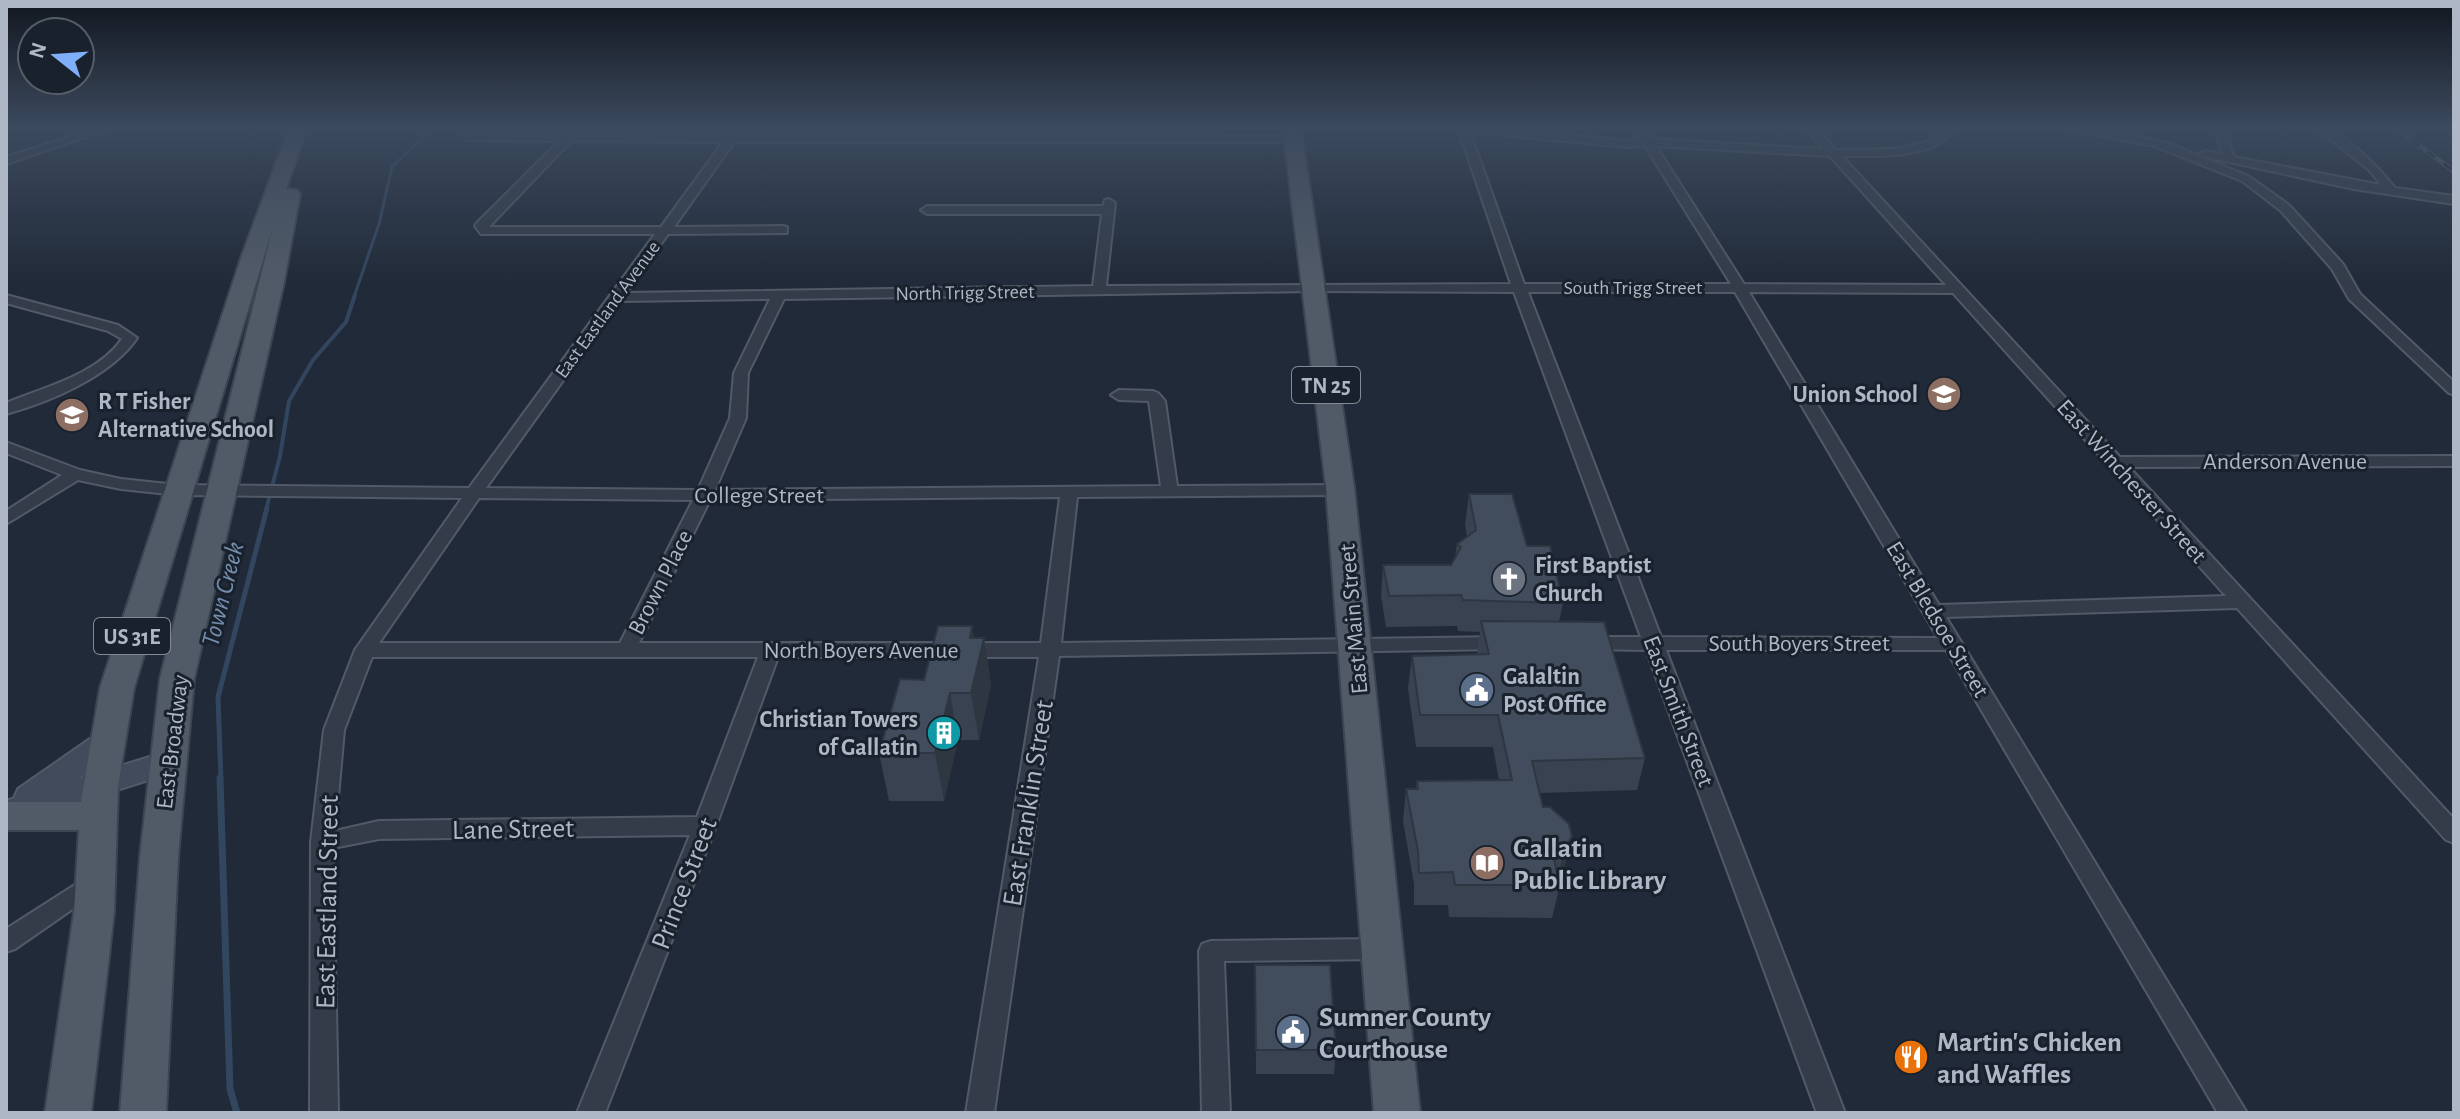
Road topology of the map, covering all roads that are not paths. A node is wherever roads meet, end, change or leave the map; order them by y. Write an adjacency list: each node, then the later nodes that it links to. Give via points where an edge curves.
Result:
1 (281, 180): 33 (main road, East Broadway / US 31E)
2 (289, 180): 32 (main road, East Broadway / US 31E, via 273,282)
3 (526, 180): 16 (street, via 481,226 485,231)
4 (701, 180): 16 (street, East Eastland Avenue)
5 (1299, 180): 17 (main road, East Main Street / TN 25)
6 (1482, 180): 18 (street, East Smith Street)
7 (1672, 180): 19 (street, East Bledsoe Street)
8 (1857, 180): 21 (street, East Winchester Street)
9 (2248, 180): 25 (street, via 2285,208 2338,267 2354,296)
10 (2334, 180): 12 (street)
11 (2383, 180): 12 (street)
12 (2392, 192): 13 (street)
13 (2454, 200)
14 (927, 210): 20 (street, via 1109,206)
15 (783, 230): 16 (street)
16 (663, 232): 23 (street, East Eastland Avenue)
17 (1312, 287): 18 (street, South Trigg Street); 20 (street, North Trigg Street); 34 (main road, East Main Street / TN 25)
18 (1519, 287): 19 (street, South Trigg Street); 45 (street, East Smith Street)
19 (1739, 287): 21 (street, South Trigg Street); 41 (street, East Bledsoe Street)
20 (1099, 289): 22 (street, North Trigg Street)
21 (1955, 289): 30 (street, East Winchester Street)
22 (779, 295): 23 (street, North Trigg Street); 38 (street, Brown Place, via 741,373 738,418)
23 (618, 297): 35 (street, East Eastland Avenue)
24 (6, 299): 27 (street, via 113,328 130,338 106,363)
25 (2454, 390)
26 (1119, 395): 37 (street, via 1153,396 1157,401)
27 (6, 409)
28 (6, 447): 31 (street)
29 (2454, 461): 30 (street, Anderson Avenue)
30 (2116, 462): 40 (street, East Winchester Street)
31 (75, 474): 33 (street, College Street); 39 (street)
32 (222, 489): 33 (street, College Street); 35 (street, College Street); 52 (main road, East Broadway / US 31E, via 177,679)
33 (177, 490): 51 (main road, East Broadway / US 31E, via 117,688)
34 (1341, 490): 37 (street, College Street); 42 (main road, East Main Street / TN 25)
35 (475, 491): 38 (street, College Street); 48 (street, East Eastland Street)
36 (1069, 493): 37 (street, College Street); 38 (street, College Street); 49 (street, East Franklin Street)
37 (1170, 493)
38 (704, 495): 47 (street, Brown Place)
39 (6, 519)
40 (2242, 602): 41 (street); 56 (street, East Winchester Street)
41 (1933, 611): 46 (street, East Bledsoe Street)
42 (1356, 643): 43 (street); 49 (street, North Boyers Avenue); 60 (main road, East Main Street / TN 25)
43 (1527, 643)
44 (1573, 643): 45 (street, South Boyers Street)
45 (1654, 643): 46 (street, South Boyers Street); 68 (street, East Smith Street)
46 (1953, 644): 69 (street, East Bledsoe Street)
47 (627, 648): 48 (street, North Boyers Avenue); 50 (street, North Boyers Avenue)
48 (365, 650): 57 (street, East Eastland Street, via 334,730)
49 (1050, 650): 50 (street, North Boyers Avenue); 65 (street, East Franklin Street)
50 (770, 651): 55 (street, Prince Street)
51 (108, 742): 53 (main road, East Broadway / US 31E); 54 (main road)
52 (169, 762): 53 (main road); 62 (main road, East Broadway / US 31E)
53 (98, 801): 54 (main road); 58 (main road, East Broadway / US 31E)
54 (6, 813)
55 (705, 826): 57 (street, Lane Street, via 379,830); 64 (street, Prince Street)
56 (2454, 834)
57 (322, 842): 63 (street, East Eastland Street)
58 (95, 896): 59 (street); 61 (main road, US 31E)
59 (6, 942)
60 (1379, 949): 66 (street, via 1211,951); 67 (main road, East Main Street / TN 25)
61 (68, 1113)
62 (143, 1113)
63 (324, 1113)
64 (591, 1113)
65 (980, 1113)
66 (1216, 1113)
67 (1397, 1113)
68 (1831, 1113)
69 (2233, 1113)

